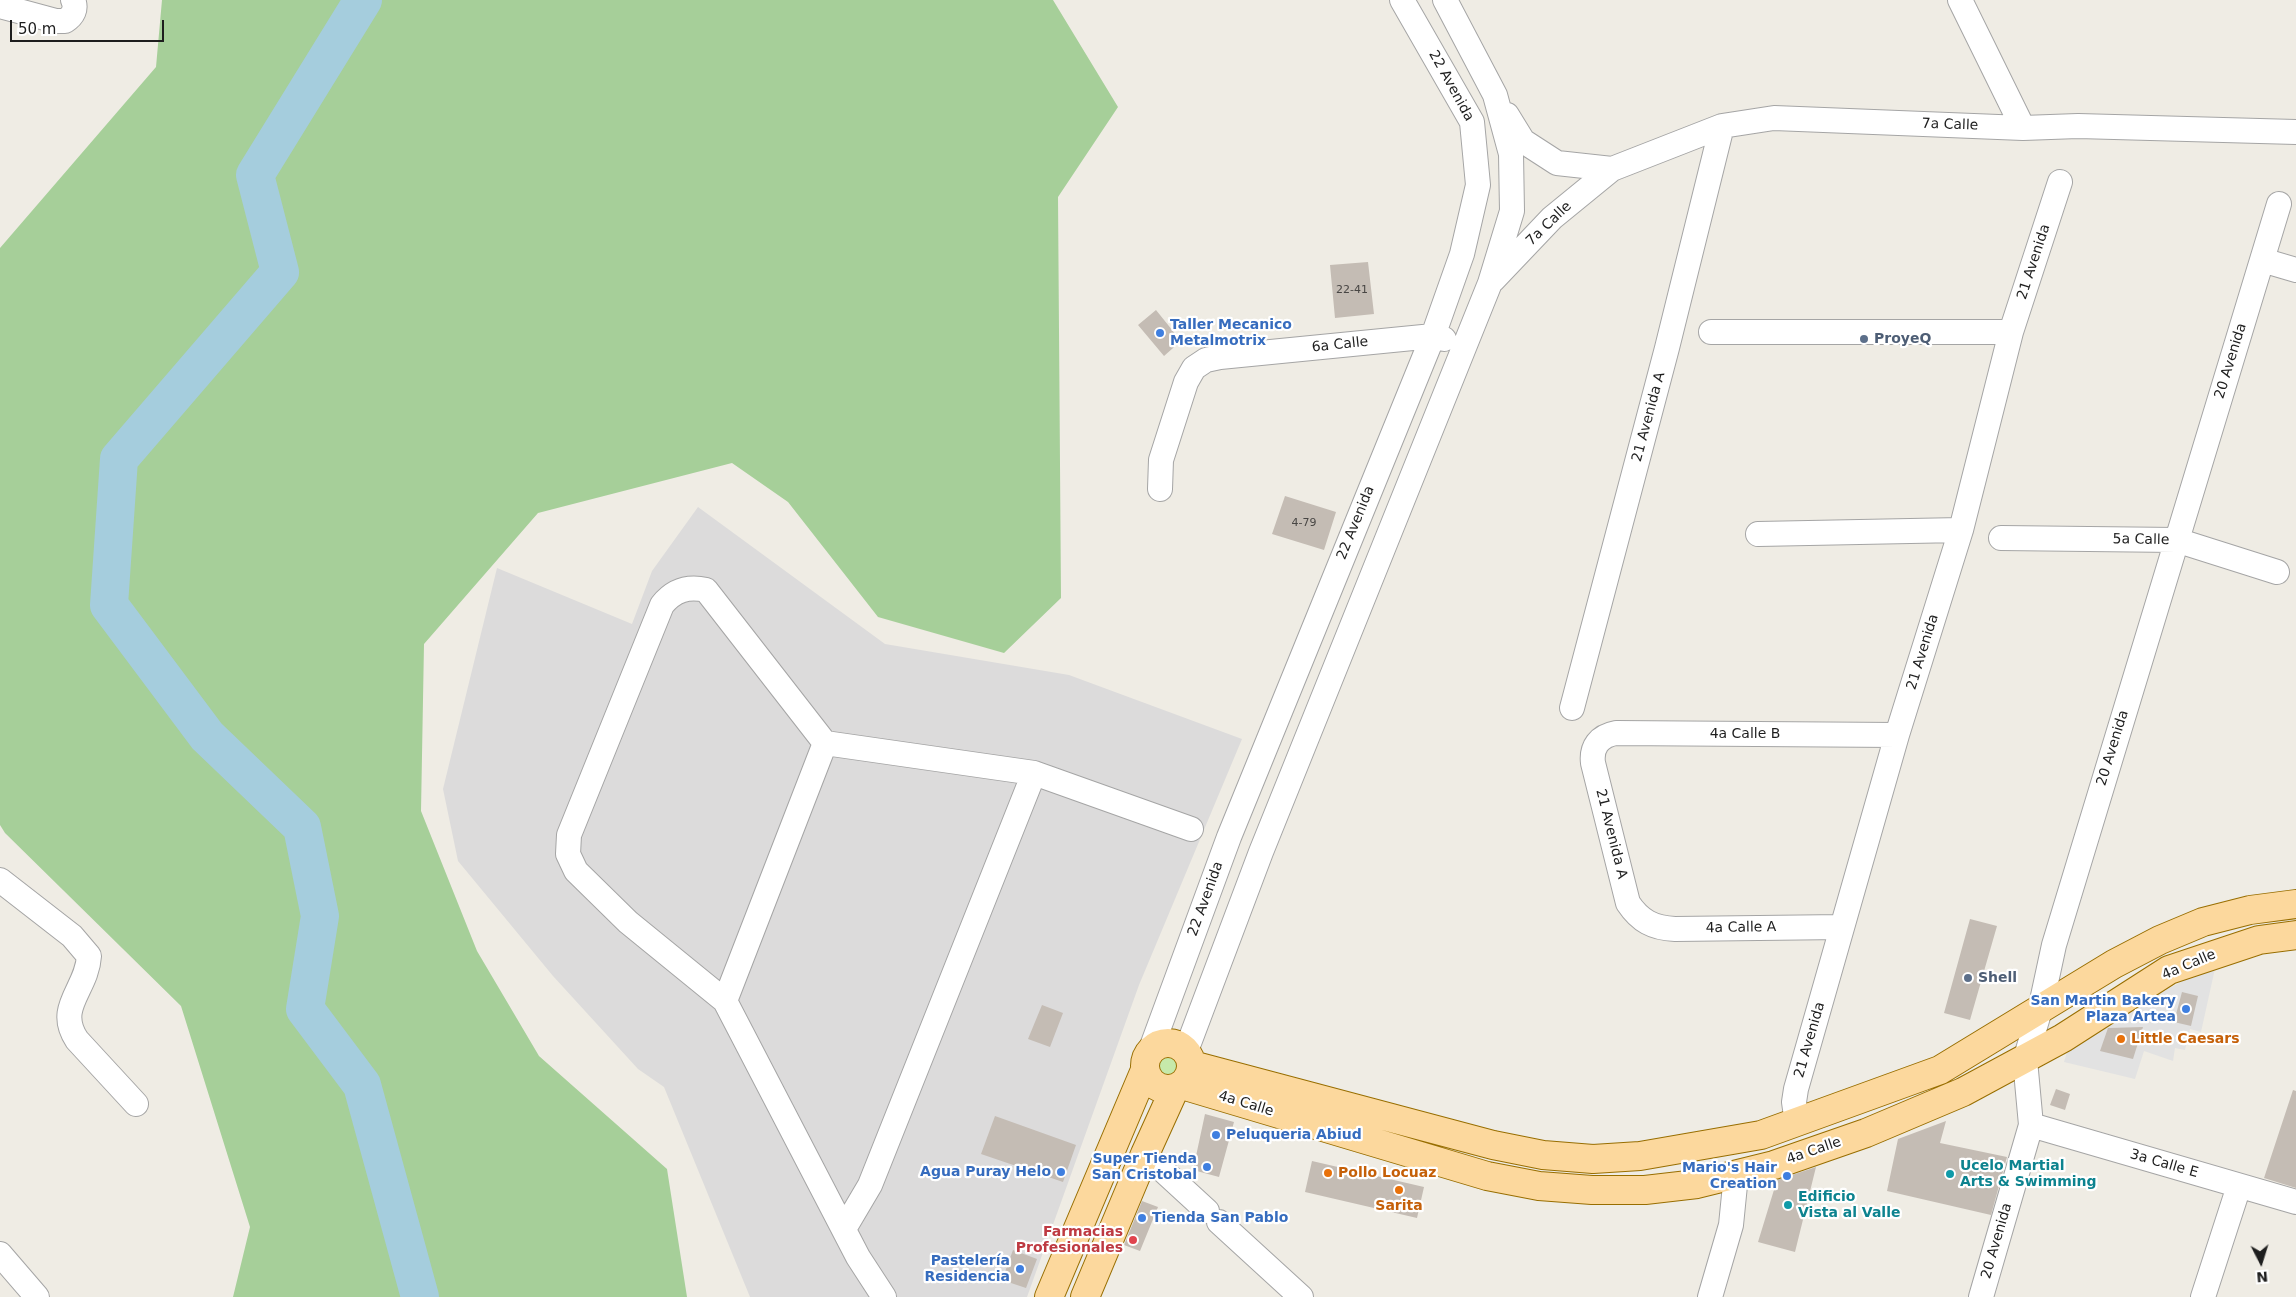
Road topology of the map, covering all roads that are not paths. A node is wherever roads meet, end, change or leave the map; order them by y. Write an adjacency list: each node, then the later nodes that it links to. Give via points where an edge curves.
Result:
1 (72, 0): 5 (street, via 74,12 65,21)
2 (1402, 0): 18 (street, 22 Avenida, via 1472,122 1478,185 1462,254)
3 (1445, 0): 6 (street)
4 (1960, 0): 8 (street)
5 (0, 6)
6 (1495, 95): 10 (street, 7a Calle, via 1523,141 1557,163); 15 (street, via 1511,154 1512,211)
7 (1722, 126): 8 (street, 7a Calle, via 1774,118); 10 (street, 7a Calle); 26 (street, 21 Avenida A)
8 (2023, 128): 9 (street, 7a Calle, via 2078,126)
9 (2296, 132)
10 (1612, 169): 15 (street, 7a Calle, via 1552,218)
11 (2060, 182): 17 (street, 21 Avenida)
12 (2279, 204): 13 (street, 20 Avenida)
13 (2262, 260): 14 (street); 24 (street, 20 Avenida)
14 (2296, 270)
15 (1490, 283): 19 (street)
16 (1711, 332): 17 (street)
17 (2011, 332): 21 (street, 21 Avenida)
18 (1433, 336): 19 (street, 6a Calle); 20 (street, 6a Calle, via 1220,356 1206,360 1194,368 1186,382 1160,460); 32 (street, 22 Avenida)
19 (1465, 345): 33 (street)
20 (1160, 490)
21 (1961, 530): 22 (street); 27 (street, 21 Avenida)
22 (1758, 534)
23 (2001, 538): 24 (street, 5a Calle)
24 (2176, 540): 25 (street, 5a Calle); 40 (street, 20 Avenida, via 2054,945)
25 (2277, 572)
26 (1572, 708)
27 (1897, 735): 29 (street, 4a Calle B, via 1616,733); 37 (street, 21 Avenida)
28 (825, 743): 30 (street); 39 (street); 39 (street, via 706,590 690,588 667,598 568,836 568,854 576,871 628,922)
29 (1597, 743): 36 (street, 21 Avenida A, via 1593,763 1628,903)
30 (1034, 773): 31 (street); 51 (street, via 870,1185)
31 (1191, 829)
32 (1228, 837): 33 (street); 41 (street, 22 Avenida)
33 (1262, 852): 43 (street)
34 (0, 880): 44 (street, via 72,936 89,956 89,968 68,1014 70,1029)
35 (2296, 904): 40 (main road, 4a Calle, via 2250,910 2203,922 2114,964)
36 (1642, 920): 37 (street, 4a Calle A, via 1652,926 1675,929)
37 (1842, 927): 45 (street, 21 Avenida, via 1796,1089)
38 (2296, 935): 42 (main road, 4a Calle, via 2259,940 2169,970)
39 (725, 1001): 51 (street)
40 (2040, 1010): 42 (street, 20 Avenida); 45 (main road, 4a Calle, via 1940,1070)
41 (1148, 1060): 43 (main road, via 1152,1084 1167,1089); 43 (main road, via 1158,1044 1173,1043); 55 (main road)
42 (2025, 1060): 46 (street, 20 Avenida); 48 (main road, 4a Calle, via 1898,1120)
43 (1184, 1072): 45 (main road, 4a Calle, via 1543,1155 1593,1159 1640,1156 1737,1141); 47 (main road); 48 (main road, 4a Calle, via 1487,1176 1539,1186 1645,1190)
44 (136, 1104)
45 (1797, 1122)
46 (2032, 1125): 49 (street, 3a Calle E); 59 (street, 20 Avenida)
47 (1145, 1154): 56 (main road); 57 (street)
48 (1736, 1176): 58 (street, via 1731,1225)
49 (2240, 1186): 50 (street, 3a Calle E); 60 (street)
50 (2296, 1202)
51 (844, 1229): 54 (street)
52 (0, 1254): 53 (street)
53 (37, 1297)
54 (884, 1297)
55 (1050, 1297)
56 (1085, 1297)
57 (1301, 1297)
58 (1710, 1297)
59 (1980, 1297)
60 (2203, 1297)

